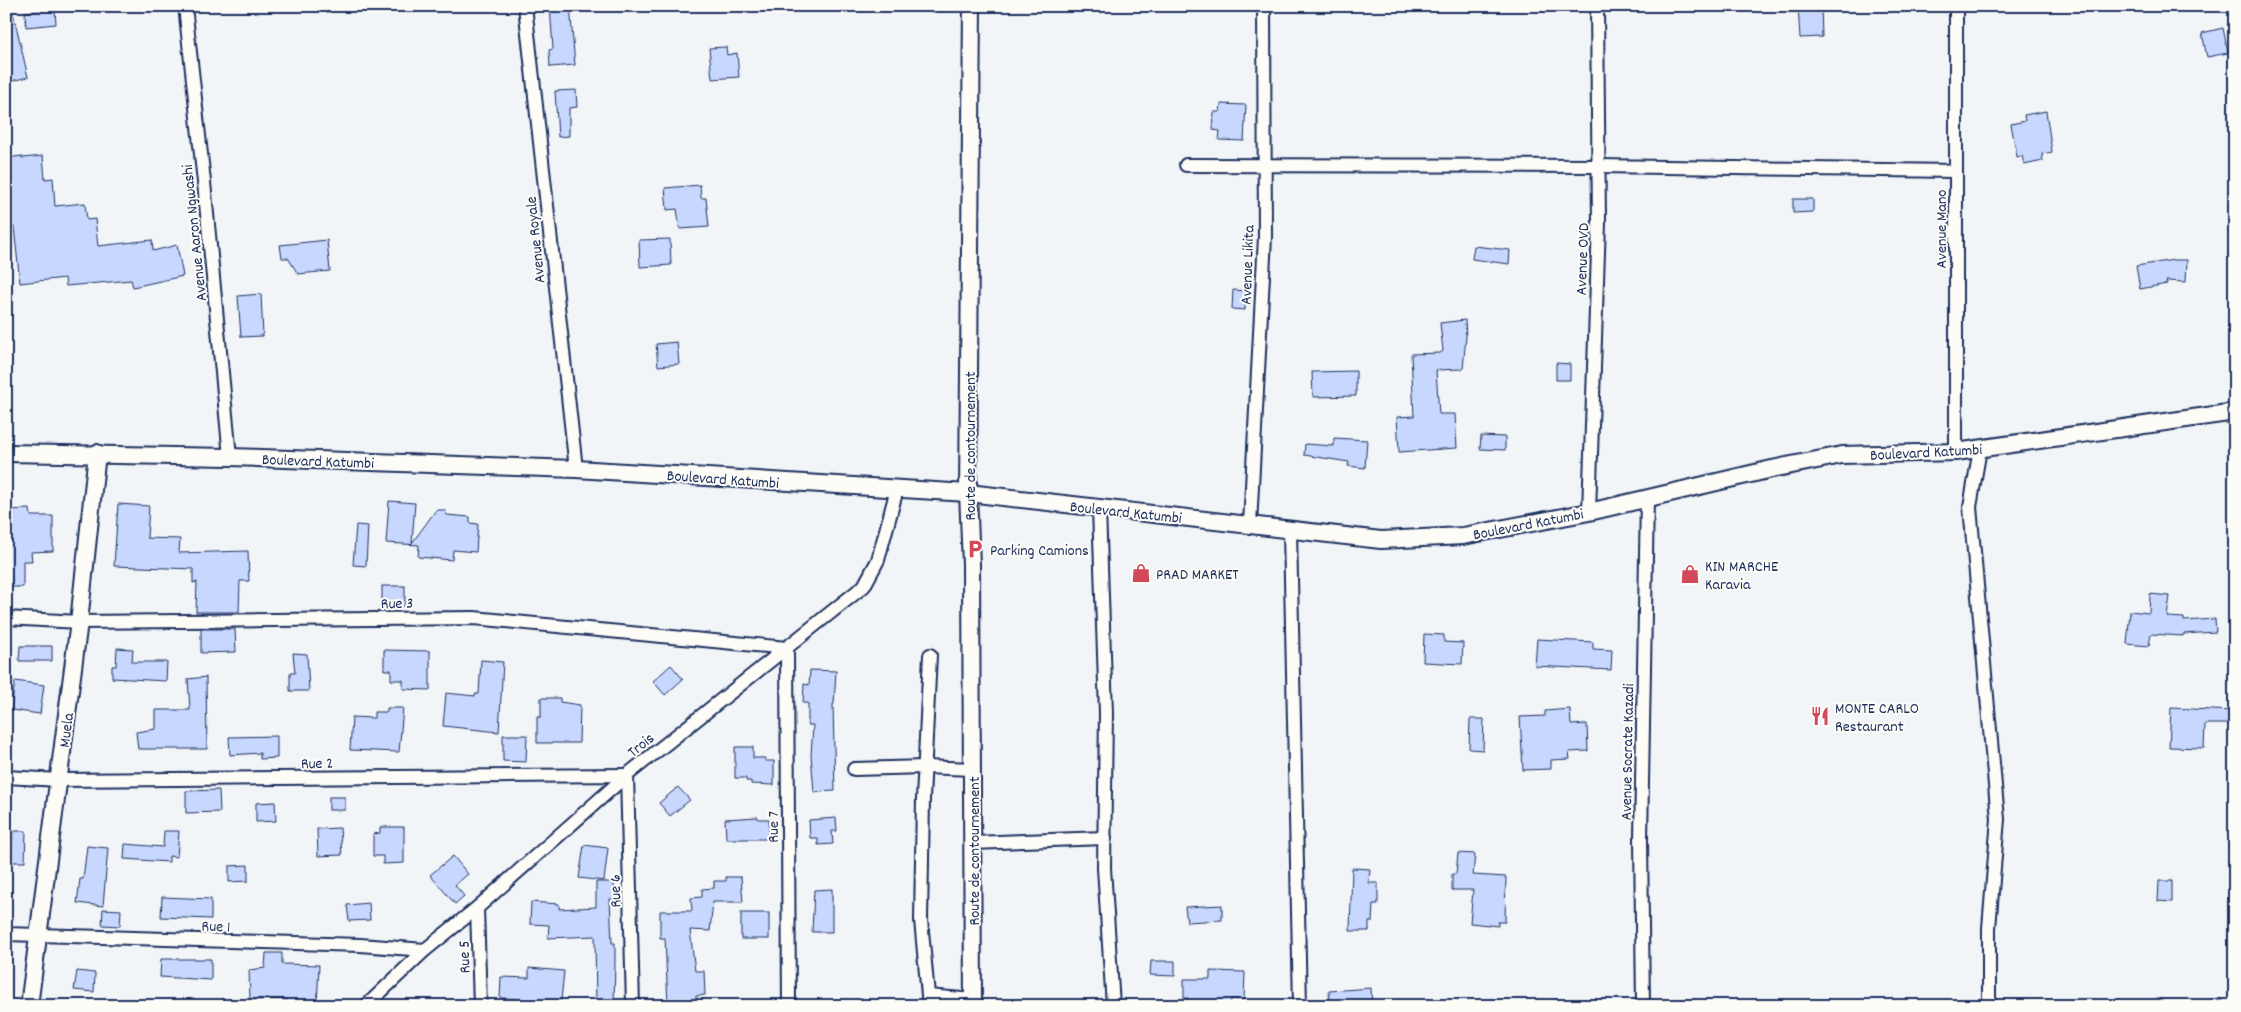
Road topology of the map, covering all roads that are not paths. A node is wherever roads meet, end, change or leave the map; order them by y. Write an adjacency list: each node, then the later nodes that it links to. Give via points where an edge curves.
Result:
1 (185, 6): 16 (street, Avenue Aaron Ngwashi)
2 (525, 6): 17 (street, Avenue Royale)
3 (972, 6): 19 (street, Route de contournement)
4 (1264, 6): 8 (street, Avenue Likita)
5 (1597, 6): 9 (street, Avenue OVD)
6 (1956, 6): 10 (street, Avenue Mano)
7 (1186, 165): 8 (street)
8 (1264, 166): 9 (street); 23 (street, Avenue Likita, via 1265,237)
9 (1598, 166): 10 (street); 22 (street, Avenue OVD, via 1599,223)
10 (1956, 171): 13 (street, Avenue Mano)
11 (2235, 412): 12 (street, Boulevard Katumbi)
12 (1980, 449): 13 (street, Boulevard Katumbi); 51 (street, via 1970,507 1998,819 1989,928)
13 (1956, 452): 20 (street, Boulevard Katumbi, via 1842,455)
14 (6, 453): 15 (street, Boulevard Katumbi)
15 (97, 453): 16 (street, Boulevard Katumbi); 26 (street, Muela)
16 (230, 457): 17 (street, Boulevard Katumbi)
17 (576, 469): 18 (street, Boulevard Katumbi)
18 (897, 489): 19 (street, Boulevard Katumbi); 27 (street, Trois, via 878,560 864,586)
19 (968, 493): 21 (street, Boulevard Katumbi); 31 (street, Route de contournement)
20 (1647, 498): 22 (street, Boulevard Katumbi); 50 (street, Avenue Socrate Kazadi, via 1641,839)
21 (1099, 508): 23 (street, Boulevard Katumbi); 35 (street, via 1106,713)
22 (1588, 512): 24 (street, Boulevard Katumbi, via 1463,536 1419,540 1381,540)
23 (1250, 525): 24 (street, Boulevard Katumbi)
24 (1290, 530): 49 (street)
25 (6, 618): 26 (street, Rue 3)
26 (79, 622): 27 (street, Rue 3, via 474,618); 34 (street, Muela)
27 (787, 648): 32 (street, Trois); 47 (street, Rue 7)
28 (930, 655): 29 (street)
29 (925, 767): 30 (street); 31 (street); 41 (street, via 921,920)
30 (854, 769)
31 (972, 769): 36 (street, Route de contournement)
32 (628, 775): 34 (street, Rue 2); 37 (street, Trois); 46 (street, Rue 6)
33 (6, 777): 34 (street, Rue 2)
34 (59, 780): 39 (street, Muela)
35 (1105, 838): 36 (street); 48 (street)
36 (973, 843): 42 (street, Route de contournement)
37 (478, 908): 40 (street, Trois); 45 (street, Rue 5)
38 (6, 934): 39 (street, Rue 1)
39 (37, 936): 40 (street, Rue 1, via 360,945); 43 (street, Muela)
40 (425, 950): 44 (street, Trois)
41 (929, 1001): 42 (street)
42 (973, 1003)
43 (29, 1006)
44 (366, 1006)
45 (480, 1006)
46 (633, 1006)
47 (789, 1006)
48 (1113, 1006)
49 (1300, 1006)
50 (1643, 1006)
51 (1989, 1006)

